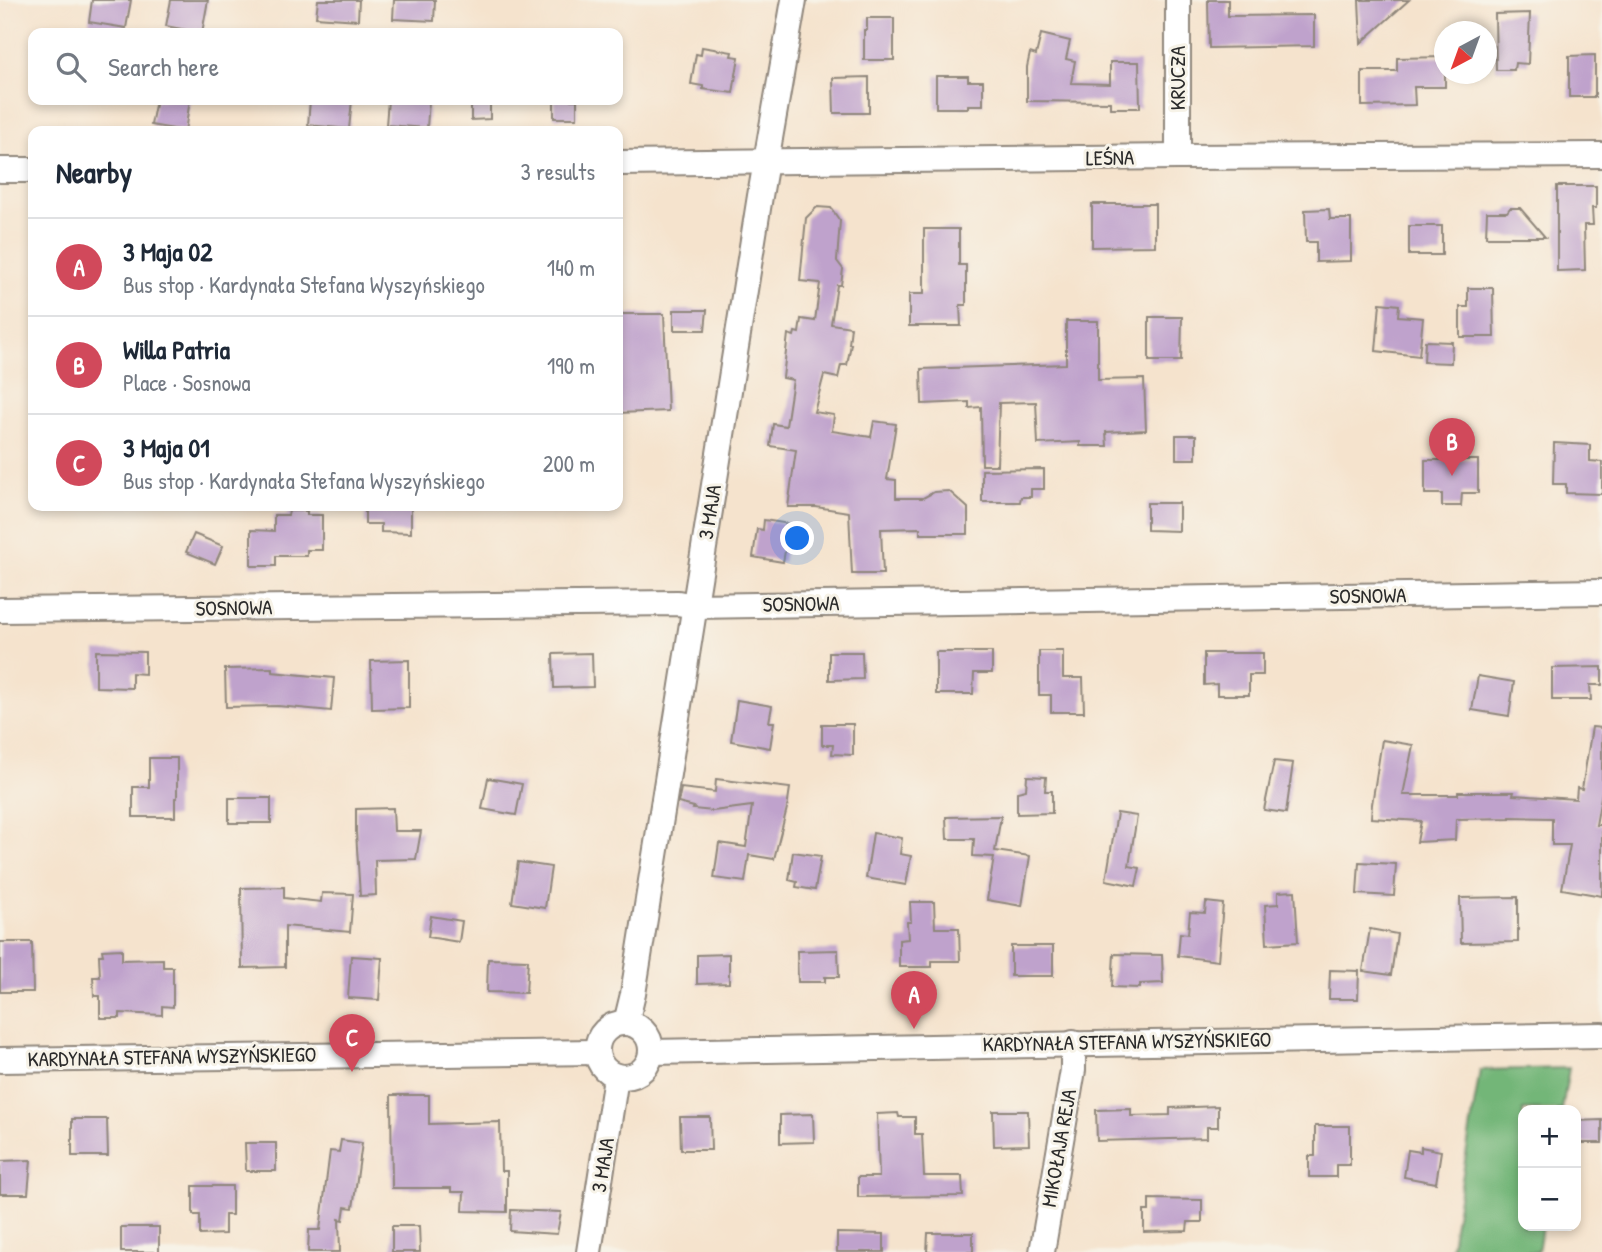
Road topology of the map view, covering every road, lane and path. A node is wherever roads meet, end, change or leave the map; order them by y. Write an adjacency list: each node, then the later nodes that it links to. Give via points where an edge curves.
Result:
1 (794, 0): 5 (street, 3 MAJA)
2 (1178, 0): 4 (street, KRUCZA)
3 (1602, 155): 4 (street, LEŚNA)
4 (1178, 157): 5 (street, LEŚNA)
5 (766, 162): 6 (street, LEŚNA); 10 (street, 3 MAJA)
6 (623, 163)
7 (0, 170): 8 (street)
8 (28, 170)
9 (1602, 592): 10 (street, SOSNOWA)
10 (694, 606): 11 (street, SOSNOWA); 12 (street, 3 MAJA)
11 (0, 610)
12 (626, 1023): 15 (street, via 609,1027); 16 (street, via 647,1035)
13 (1602, 1035): 14 (street, KARDYNAŁA STEFANA WYSZYŃSKIEGO)
14 (1073, 1043): 16 (street, KARDYNAŁA STEFANA WYSZYŃSKIEGO); 20 (street, MIKOŁAJA REJA, via 1073,1070)
15 (597, 1052): 17 (street, KARDYNAŁA STEFANA WYSZYŃSKIEGO); 18 (street, via 601,1065)
16 (652, 1052): 18 (street, via 639,1073)
17 (0, 1060)
18 (616, 1077): 19 (street, 3 MAJA)
19 (589, 1252)
20 (1042, 1252)

